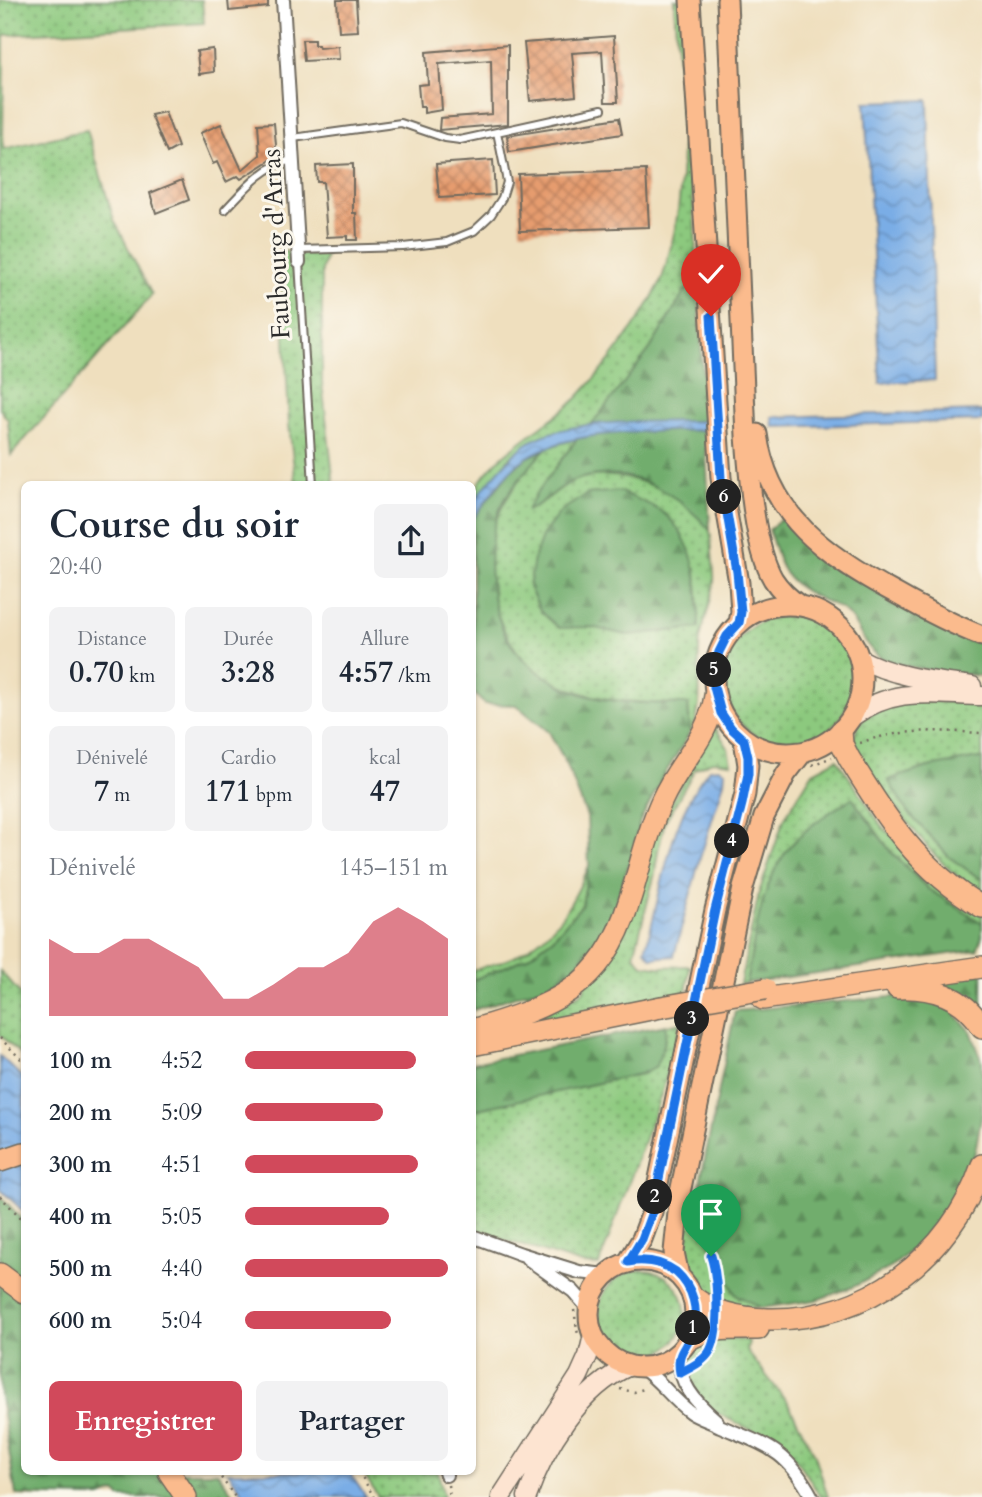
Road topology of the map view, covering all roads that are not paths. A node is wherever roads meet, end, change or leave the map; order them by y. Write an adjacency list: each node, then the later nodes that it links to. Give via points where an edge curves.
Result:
1 (283, 0): 6 (street, Faubourg d'Arras)
2 (690, 0): 13 (main road, via 721,478 739,583)
3 (727, 0): 10 (main road)
4 (602, 109): 5 (lane)
5 (497, 132): 6 (lane, via 452,139 401,123); 9 (lane, via 508,182 491,215 474,230 436,244)
6 (293, 138): 7 (street, Faubourg d'Arras)
7 (294, 160): 8 (lane, via 270,168); 9 (street, Faubourg d'Arras)
8 (225, 210)
9 (299, 256): 11 (lane, Faubourg d'Arras)
10 (742, 355): 12 (main road, via 750,485 761,544 772,578); 14 (main road, via 765,471 799,524 826,551 857,572)
11 (313, 481)
12 (800, 606): 13 (main road, via 763,609); 15 (main road, via 840,626)
13 (739, 623): 17 (main road, via 719,652 713,678)
14 (982, 636)
15 (859, 658): 16 (main road, via 903,674); 19 (main road, via 861,692)
16 (982, 688)
17 (715, 696): 20 (main road, via 726,720); 29 (highway, via 706,730 656,812 625,914 601,961 580,984 554,1001)
18 (982, 696): 19 (main road, via 892,696 875,701)
19 (846, 733): 21 (main road); 22 (highway, via 912,852 944,882)
20 (744, 740): 21 (main road); 40 (main road, via 748,765 745,794 715,910 652,1212)
21 (805, 760): 43 (main road, via 786,775 764,817 743,888 680,1193 674,1252)
22 (982, 907)
23 (982, 956): 26 (highway)
24 (982, 967): 25 (highway)
25 (814, 991): 26 (highway); 28 (highway, via 924,989 958,1001)
26 (764, 994): 27 (highway)
27 (660, 1012): 30 (highway); 31 (highway)
28 (982, 1027)
29 (476, 1029)
30 (476, 1044)
31 (476, 1053)
32 (21, 1154): 33 (highway)
33 (0, 1161)
34 (982, 1165): 47 (highway, via 968,1199 941,1240 916,1266 878,1292 832,1311)
35 (21, 1168): 36 (highway)
36 (0, 1174)
37 (982, 1193): 47 (highway, via 940,1256 886,1300 818,1325 781,1329)
38 (476, 1237): 39 (street)
39 (521, 1254): 42 (street, via 586,1274); 46 (street, via 573,1291)
40 (628, 1262): 42 (main road); 43 (main road, via 656,1262)
41 (0, 1274): 44 (highway)
42 (606, 1275): 46 (main road)
43 (679, 1276): 45 (main road)
44 (21, 1290)
45 (692, 1297): 47 (highway); 49 (main road, via 695,1316)
46 (579, 1306): 48 (main road)
47 (715, 1320): 49 (highway)
48 (585, 1337): 50 (main road, via 607,1355); 54 (main road, via 588,1356 579,1376)
49 (684, 1346): 50 (main road, via 662,1364); 51 (street, via 680,1373 695,1401)
50 (636, 1367): 51 (street, via 660,1382 692,1413); 55 (main road, via 606,1379 588,1394 538,1469)
51 (725, 1428): 56 (street, via 778,1452)
52 (171, 1475): 53 (highway)
53 (186, 1497)
54 (501, 1497)
55 (527, 1497)
56 (812, 1497)

